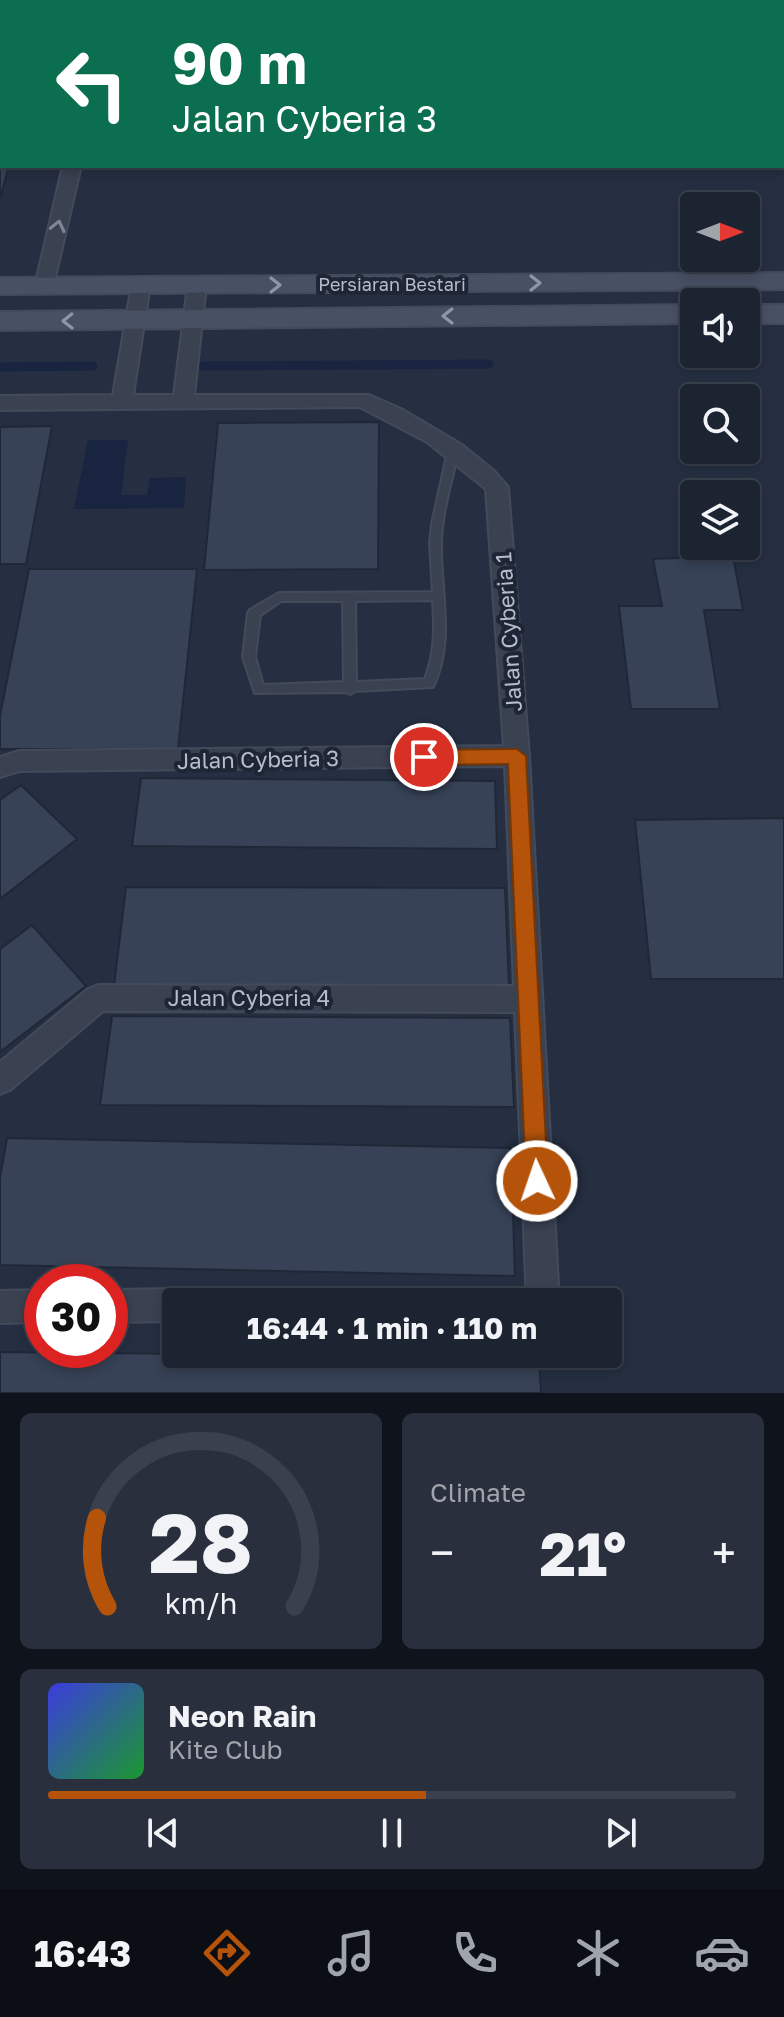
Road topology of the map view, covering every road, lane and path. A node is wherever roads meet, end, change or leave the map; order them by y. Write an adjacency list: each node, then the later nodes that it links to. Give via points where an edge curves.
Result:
1 (72, 168): 5 (street, one-way to 1)
2 (784, 281): 6 (main road, Persiaran Bestari, one-way to 2)
3 (141, 285): 5 (main road, Persiaran Bestari); 6 (main road, Persiaran Bestari); 11 (street)
4 (0, 286): 5 (main road, Persiaran Bestari)
5 (44, 286)
6 (197, 286): 10 (street)
7 (680, 314): 10 (main road, Persiaran Bestari, one-way to 10)
8 (760, 314): 9 (main road)
9 (784, 314)
10 (193, 319): 11 (main road, Persiaran Bestari); 15 (street)
11 (135, 320): 12 (main road, Persiaran Bestari, one-way to 12); 14 (street)
12 (0, 321)
13 (0, 403): 14 (street, Jalan Cyberia 1)
14 (122, 403): 15 (street, Jalan Cyberia 1)
15 (183, 403): 16 (street, Jalan Cyberia 1, via 362,400 391,411)
16 (453, 451): 17 (lane, via 437,526); 20 (street, Jalan Cyberia 1, via 485,471 497,487)
17 (438, 596): 18 (lane); 19 (lane, via 438,668 429,684)
18 (349, 597): 19 (lane); 19 (lane, via 279,597 254,613 249,657 259,690)
19 (350, 689)
20 (517, 756): 21 (street, Jalan Cyberia 3, via 19,761); 22 (street, Jalan Cyberia 1)
21 (0, 767)
22 (527, 999): 23 (street, Jalan Cyberia 4, via 98,998); 24 (street, Jalan Cyberia 1)
23 (0, 1080)
24 (542, 1288)
25 (162, 1305): 27 (street)
26 (24, 1306): 28 (street)
27 (128, 1306)
28 (0, 1307)

